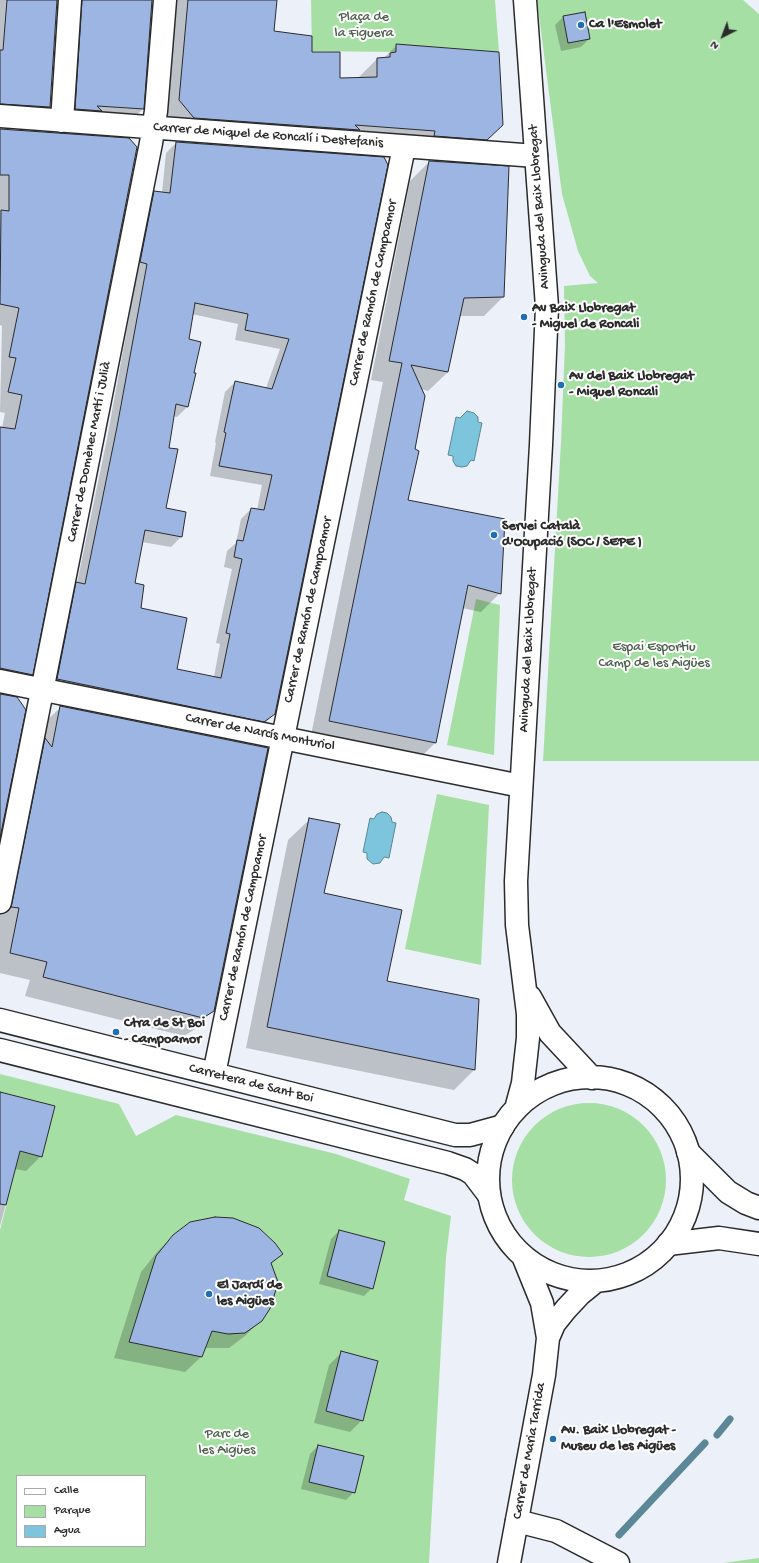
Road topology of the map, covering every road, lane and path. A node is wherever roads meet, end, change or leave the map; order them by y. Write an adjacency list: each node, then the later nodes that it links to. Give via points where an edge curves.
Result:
1 (70, 0): 5 (main road)
2 (165, 0): 6 (main road, Carrer de Domènec Martí i Julià)
3 (525, 0): 8 (main road, Avinguda del Baix Llobregat)
4 (0, 116): 5 (main road, Carrer de Miquel de Roncalí i Destefanis)
5 (62, 121): 6 (main road, Carrer de Miquel de Roncalí i Destefanis)
6 (154, 128): 7 (main road, Carrer de Miquel de Roncalí i Destefanis); 10 (main road, Carrer de Domènec Martí i Julià)
7 (404, 147): 8 (main road, Carrer de Miquel de Roncalí i Destefanis); 11 (main road, Carrer de Ramón de Campoamor)
8 (536, 156): 12 (main road, Avinguda del Baix Llobregat, via 547,307)
9 (0, 681): 10 (main road, Carrer de Narcís Monturiol)
10 (42, 689): 11 (main road, Carrer de Narcís Monturiol); 13 (main road, Carrer de Domènec Martí i Julià)
11 (283, 738): 12 (main road, Carrer de Narcís Monturiol); 17 (main road, Carrer de Ramón de Campoamor)
12 (521, 786): 14 (main road, Avinguda del Baix Llobregat, via 516,904 519,952)
13 (0, 902)
14 (525, 988): 18 (main road, Avinguda del Baix Llobregat, via 550,1033); 19 (main road, Avinguda del Baix Llobregat, via 528,1038 523,1083)
15 (0, 1020): 17 (main road, Carretera de Sant Boi)
16 (0, 1050): 21 (main road, Carretera de Sant Boi, via 453,1165 473,1174)
17 (214, 1074): 19 (main road, Carretera de Sant Boi, via 455,1135 470,1135)
18 (592, 1078): 19 (main road, via 568,1080 545,1088 524,1101); 20 (main road, via 605,1078 630,1086 652,1099 678,1128)
19 (509, 1118): 21 (main road, via 493,1147 488,1171)
20 (688, 1152): 22 (main road, via 728,1192); 23 (main road, via 692,1174 688,1206 680,1226)
21 (489, 1195): 25 (main road, via 501,1228)
22 (759, 1208)
23 (668, 1244): 24 (main road, via 719,1238); 26 (main road, via 641,1267 620,1276)
24 (759, 1244)
25 (524, 1256): 26 (main road, via 557,1275 576,1280); 27 (main road, via 542,1303)
26 (596, 1281): 27 (main road, via 566,1309 554,1324)
27 (548, 1338): 28 (main road, Carrer de Maria Tarrida, via 544,1374)
28 (517, 1521): 29 (main road, Carrer de Maria Tarrida); 30 (main road, via 556,1531)
29 (509, 1563)
30 (618, 1563)

